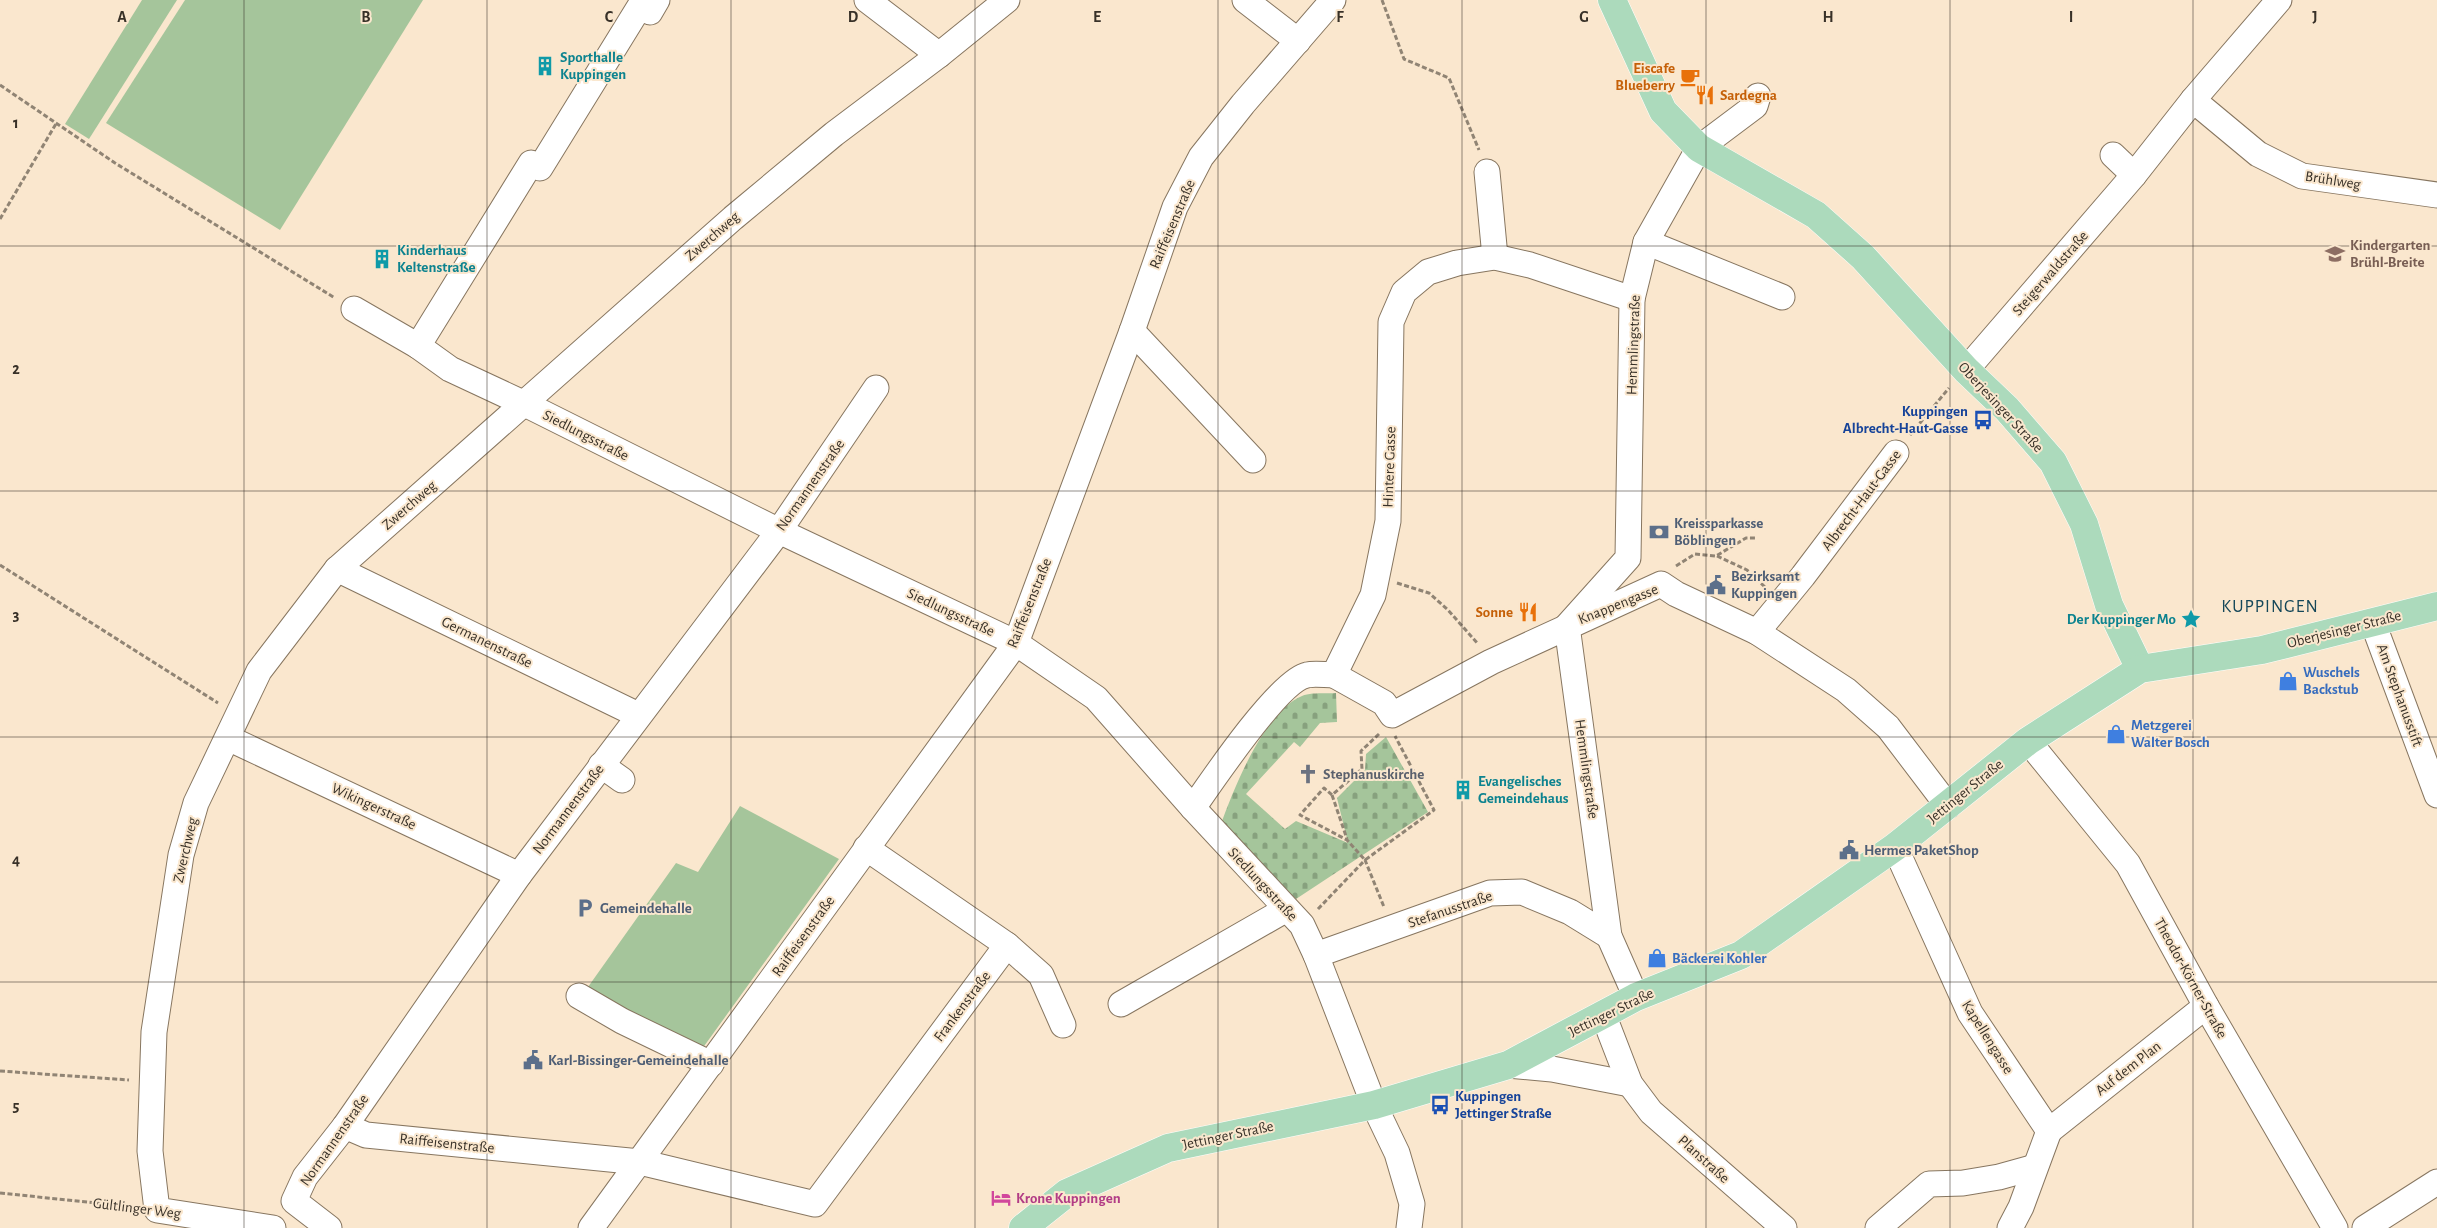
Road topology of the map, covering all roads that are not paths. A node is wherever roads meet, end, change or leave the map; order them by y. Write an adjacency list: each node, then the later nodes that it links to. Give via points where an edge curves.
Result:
1 (657, 0): 23 (street, via 650,12 640,6 540,168 531,163)
2 (868, 0): 9 (street)
3 (1007, 0): 9 (street, Zwerchweg)
4 (1245, 0): 8 (street)
5 (1333, 0): 8 (street, Raiffeisenstraße)
6 (1612, 0): 12 (main road, Oberjesinger Straße, via 1663,111)
7 (2279, 0): 11 (street, Steigerwaldstraße)
8 (1298, 41): 22 (street, Raiffeisenstraße, via 1201,158 1175,207)
9 (939, 55): 26 (street, Zwerchweg, via 834,134 733,218)
10 (1758, 96): 12 (street, via 1755,106)
11 (2193, 100): 15 (street, Steigerwaldstraße); 16 (street, Brühlweg, via 2258,154 2302,176)
12 (1699, 148): 17 (street, Hemmlingstraße); 24 (main road, Oberjesinger Straße, via 1816,215 1868,261)
13 (2113, 155): 15 (street)
14 (1487, 172): 18 (street)
15 (2134, 175): 24 (street, Steigerwaldstraße)
16 (2437, 195)
17 (1646, 242): 19 (street); 20 (street, Hemmlingstraße)
18 (1495, 257): 20 (street, Hintere Gasse, via 1530,265); 39 (street, Hintere Gasse, via 1428,272 1404,292 1391,322 1388,521 1373,595)
19 (1782, 297)
20 (1632, 299): 30 (street, Hemmlingstraße)
21 (354, 309): 23 (street, Siedlungsstraße)
22 (1132, 331): 28 (street); 37 (street, Raiffeisenstraße)
23 (418, 346): 26 (street, Siedlungsstraße, via 450,369)
24 (1966, 370): 38 (main road, Oberjesinger Straße, via 2007,409 2053,462 2084,524 2109,606)
25 (876, 388): 29 (street, Normannenstraße)
26 (525, 404): 29 (street, Siedlungsstraße); 31 (street, Zwerchweg)
27 (1896, 453): 36 (street, Albrecht-Haut-Gasse)
28 (1253, 460)
29 (779, 531): 37 (street, Siedlungsstraße); 40 (street, Normannenstraße)
30 (1628, 558): 32 (street); 35 (street)
31 (337, 569): 40 (street, Germanenstraße); 41 (street, Zwerchweg, via 259,671)
32 (1661, 584): 35 (street, Knappengasse); 36 (street, Knappengasse)
33 (2437, 606): 34 (main road, Oberjesinger Straße)
34 (2373, 622): 38 (main road, Oberjesinger Straße, via 2262,650); 45 (street, Am Stephanusstift)
35 (1566, 626): 39 (street, Knappengasse, via 1491,662 1391,721 1384,702); 52 (street, Hemmlingstraße)
36 (1757, 632): 46 (street, Knappengasse, via 1846,690 1888,727)
37 (1016, 643): 47 (street, Siedlungsstraße, via 1096,698); 49 (street, Raiffeisenstraße)
38 (2140, 669): 42 (main road, Jettinger Straße)
39 (1334, 675): 47 (street, via 1306,675 1282,692 1242,739)
40 (638, 715): 43 (street, Normannenstraße)
41 (233, 726): 50 (street, Wikingerstraße); 71 (street, Zwerchweg, via 196,803 181,855 160,987 154,1032 150,1152)
42 (2028, 741): 46 (main road, Jettinger Straße); 58 (street, Theodor-Körner-Straße, via 2128,864)
43 (601, 765): 44 (street); 50 (street, Normannenstraße)
44 (622, 780)
45 (2437, 795)
46 (1948, 806): 48 (main road, Jettinger Straße)
47 (1193, 808): 51 (street, Siedlungsstraße)
48 (1895, 847): 56 (main road, Jettinger Straße, via 1742,955); 66 (street, Kapellengasse, via 1970,1013)
49 (866, 848): 53 (street); 61 (street, Raiffeisenstraße)
50 (519, 875): 65 (street, Normannenstraße)
51 (1294, 918): 54 (street, Siedlungsstraße); 57 (street)
52 (1609, 936): 54 (street, Stefanusstraße, via 1570,912 1522,892 1490,893); 56 (street, Hemmlingstraße)
53 (1007, 945): 60 (street, via 1041,975); 70 (street, Frankenstraße)
54 (1316, 955): 64 (street, Siedlungsstraße)
55 (579, 996): 61 (street, via 622,1021)
56 (1636, 998): 59 (main road, Jettinger Straße)
57 (1121, 1004)
58 (2206, 1006): 66 (street, Auf dem Plan); 80 (street, Theodor-Körner-Straße)
59 (1603, 1014): 62 (main road, Jettinger Straße); 63 (street, Planstraße)
60 (1063, 1025)
61 (711, 1064): 67 (street, Raiffeisenstraße)
62 (1508, 1065): 63 (street, via 1552,1069); 64 (main road, Jettinger Straße)
63 (1630, 1084): 78 (street, Planstraße, via 1652,1112)
64 (1374, 1105): 76 (main road, Jettinger Straße, via 1168,1148 1067,1193); 77 (street, Siedlungsstraße, via 1397,1153 1412,1204)
65 (345, 1126): 67 (street, Raiffeisenstraße, via 366,1135); 74 (street, Normannenstraße, via 305,1177 294,1201)
66 (2049, 1131): 68 (street)
67 (640, 1162): 70 (street, Raiffeisenstraße); 75 (street, Raiffeisenstraße)
68 (2035, 1167): 72 (street); 79 (street, via 2000,1177 1929,1184)
69 (2437, 1182): 81 (street)
70 (815, 1204)
71 (157, 1210): 73 (street, Gültlinger Weg)
72 (2012, 1227)
73 (273, 1228)
74 (329, 1228)
75 (592, 1228)
76 (1022, 1228)
77 (1409, 1228)
78 (1784, 1228)
79 (1878, 1228)
80 (2335, 1228)
81 (2365, 1228)

